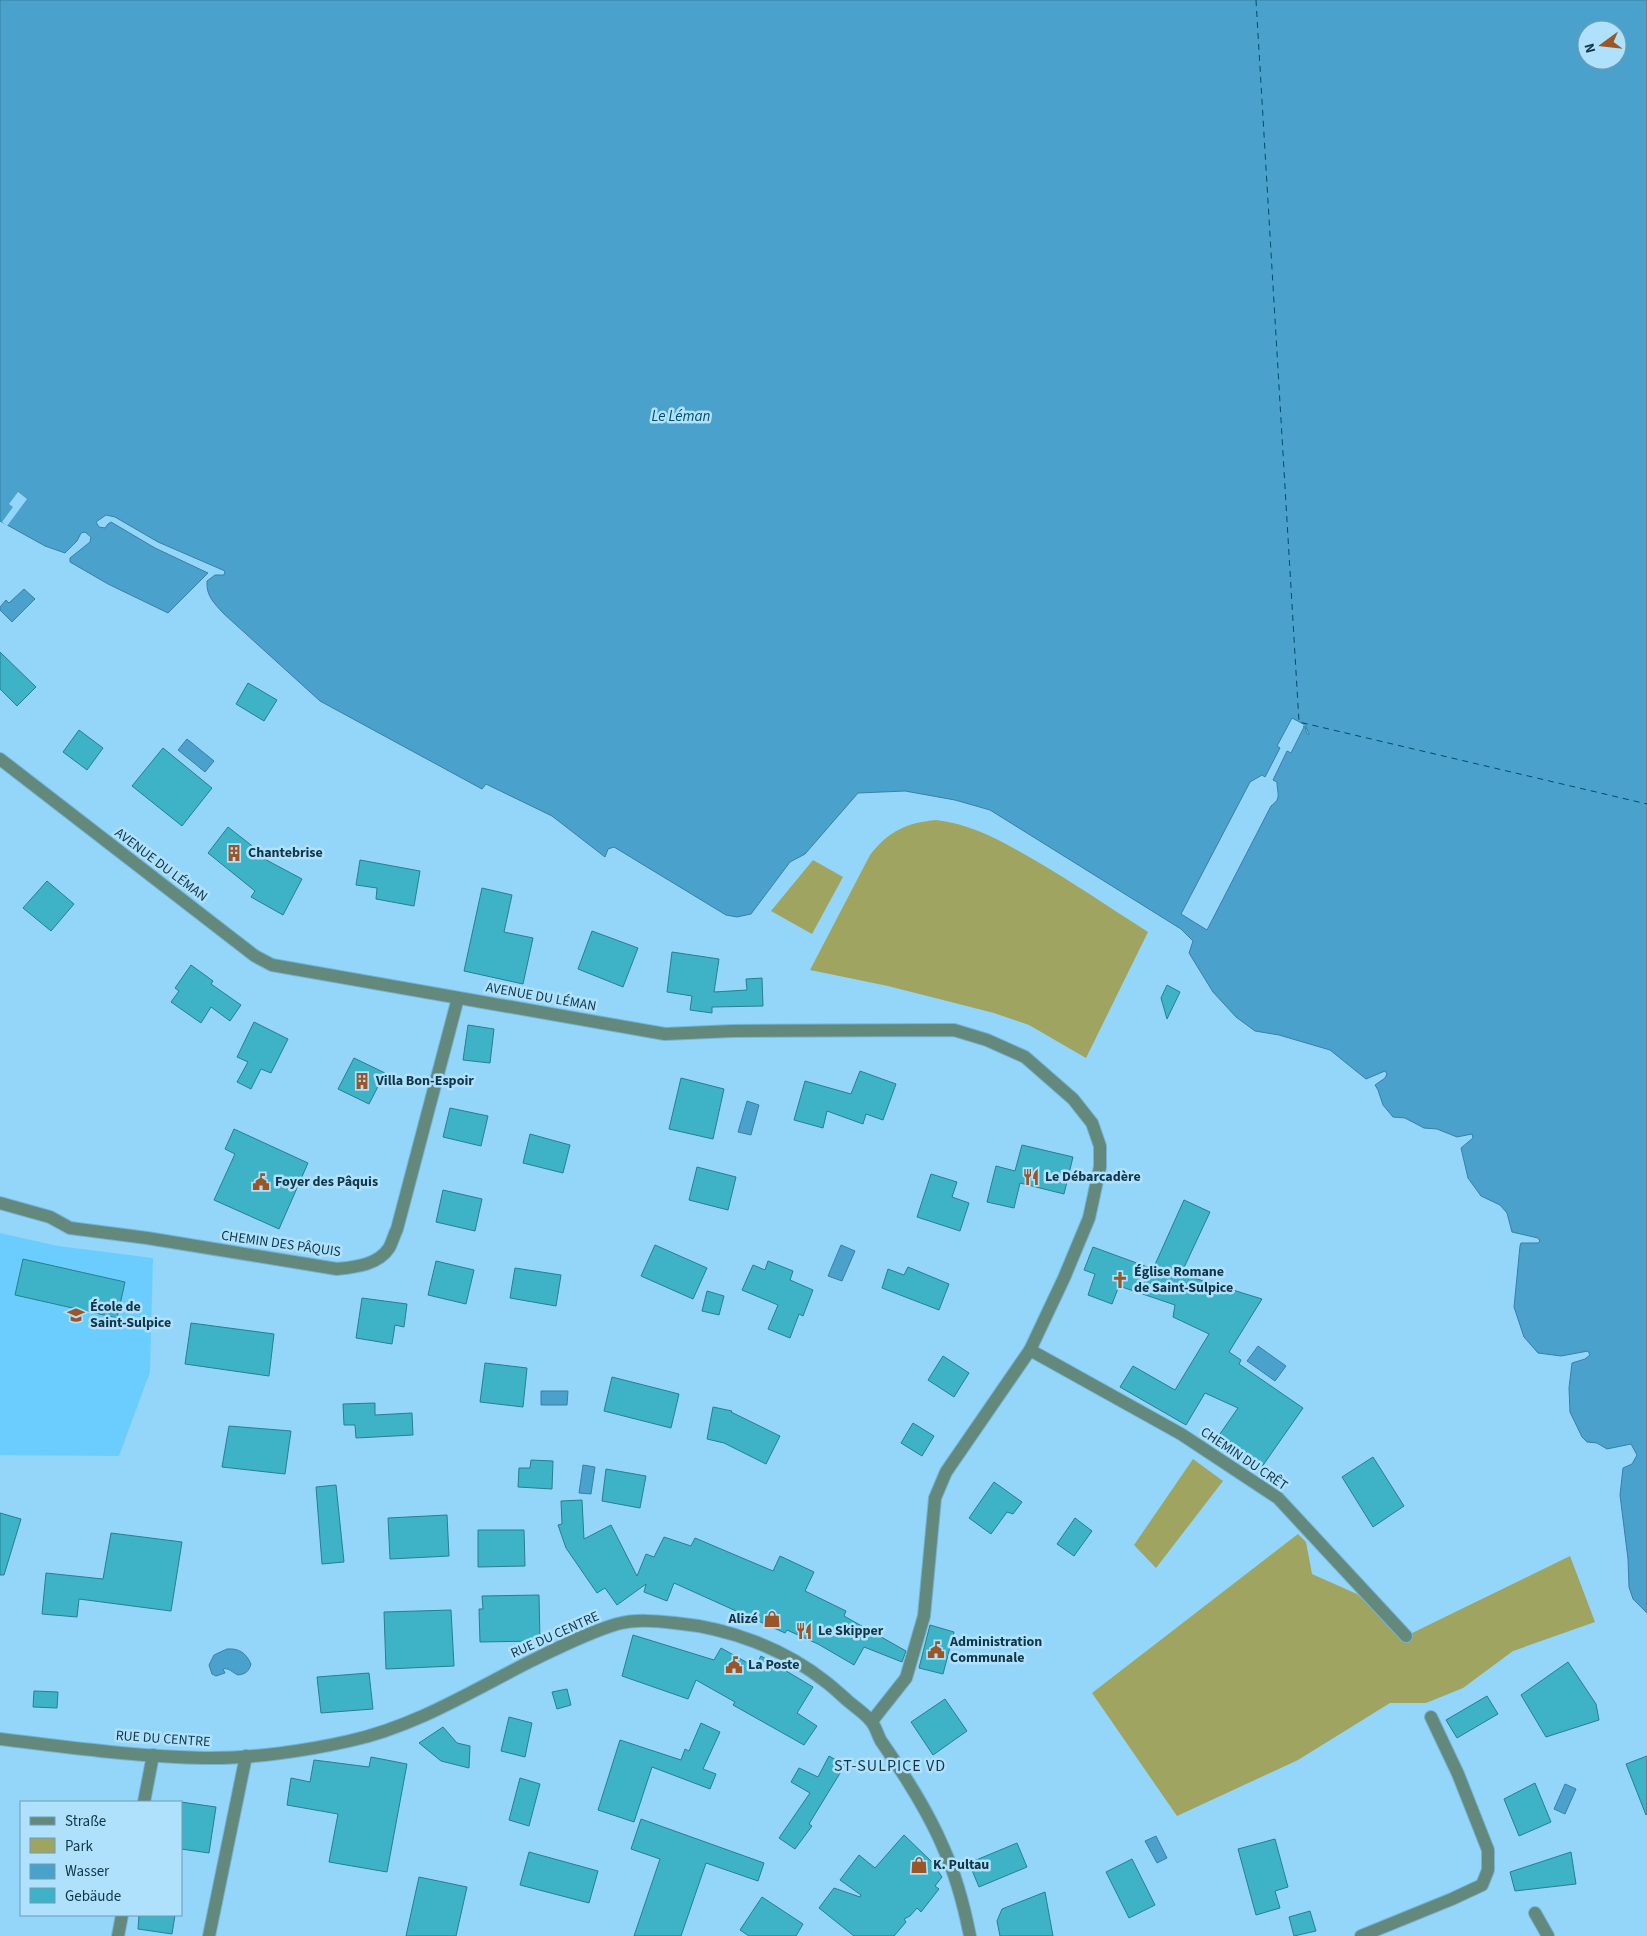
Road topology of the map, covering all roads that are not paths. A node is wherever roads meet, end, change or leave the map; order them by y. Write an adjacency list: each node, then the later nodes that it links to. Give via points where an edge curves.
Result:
1 (0, 759): 2 (street, AVENUE DU LÉMAN, via 254,956 272,965)
2 (458, 998): 3 (street, CHEMIN DES PÂQUIS, via 396,1229 388,1249 373,1261 354,1268 337,1269 70,1228 50,1217); 4 (street, AVENUE DU LÉMAN, via 665,1034 954,1030 1025,1057 1074,1099 1092,1123 1100,1146 1100,1168 1089,1218)
3 (0, 1203)
4 (1030, 1350): 5 (street, CHEMIN DU CRÊT, via 1181,1434 1278,1498); 7 (street, via 946,1472 934,1498 924,1616 906,1678)
5 (1406, 1636)
6 (1431, 1717): 17 (street, via 1488,1850 1488,1870 1482,1885)
7 (872, 1721): 10 (street, RUE DU CENTRE, via 819,1677 750,1640 688,1624 631,1621 555,1649 438,1710 392,1729 318,1748); 16 (street, RUE DU CENTRE, via 942,1844)
8 (0, 1739): 9 (street, RUE DU CENTRE)
9 (153, 1755): 10 (street, RUE DU CENTRE); 11 (street)
10 (246, 1756): 15 (street)
11 (144, 1801)
12 (1535, 1913): 18 (street)
13 (122, 1916): 14 (street)
14 (118, 1936)
15 (209, 1936)
16 (970, 1936)
17 (1361, 1936)
18 (1548, 1936)

